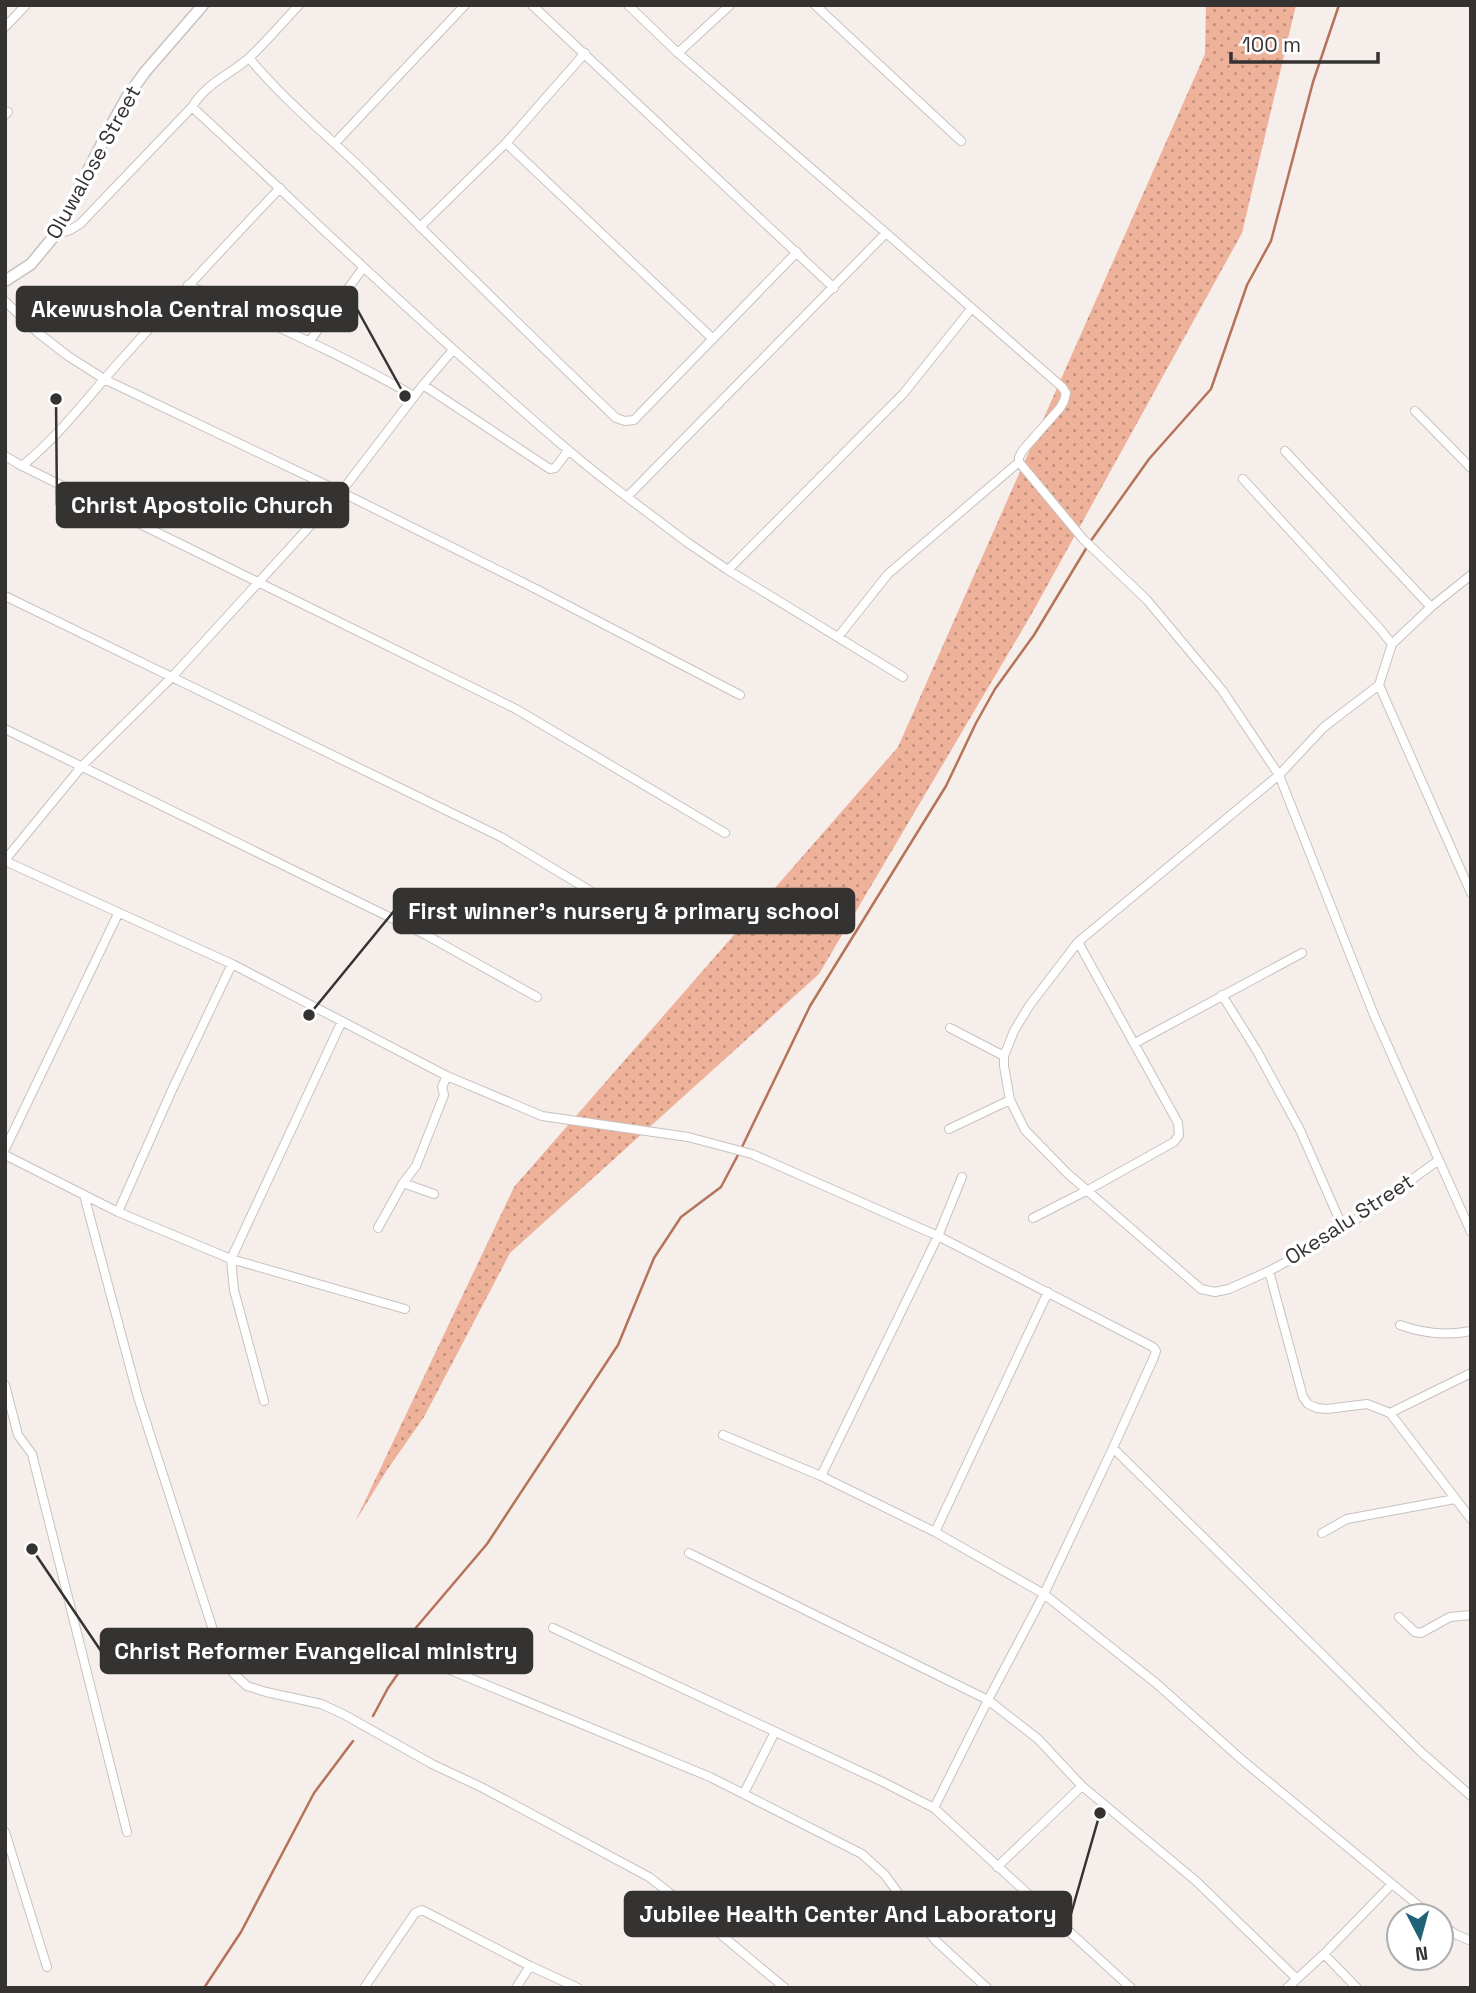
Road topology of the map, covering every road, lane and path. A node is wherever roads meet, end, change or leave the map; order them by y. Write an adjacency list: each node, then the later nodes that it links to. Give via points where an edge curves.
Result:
1 (26, 5): 9 (street)
2 (203, 5): 20 (street, Oluwalose Street, via 127,97)
3 (299, 5): 12 (street)
4 (466, 5): 15 (street)
5 (532, 5): 10 (street)
6 (628, 5): 11 (street)
7 (730, 5): 11 (street)
8 (815, 5): 14 (street)
9 (5, 27)
10 (584, 53): 16 (street); 21 (street)
11 (678, 53): 19 (street)
12 (249, 58): 13 (street, via 211,84); 15 (street)
13 (192, 107): 17 (street); 20 (street, via 80,223)
14 (961, 141)
15 (335, 143): 18 (street)
16 (506, 143): 18 (street); 28 (street)
17 (280, 188): 22 (street); 24 (street)
18 (421, 227): 28 (street, via 616,418 634,420)
19 (886, 233): 25 (street); 27 (street)
20 (55, 235): 23 (street, Oluwalose Street, via 31,264)
21 (797, 252): 25 (street); 28 (street)
22 (363, 268): 29 (street); 30 (street)
23 (5, 281)
24 (188, 285): 29 (street); 31 (street)
25 (834, 288): 43 (street)
26 (5, 301): 31 (street, via 37,332)
27 (971, 309): 38 (street, via 1066,393); 44 (street, via 903,394)
28 (713, 339)
29 (309, 342): 33 (street)
30 (453, 350): 32 (street); 35 (street)
31 (104, 379): 39 (street, via 74,416); 42 (street)
32 (423, 385): 33 (street); 35 (street, via 550,469)
33 (414, 396): 42 (street)
34 (1415, 411): 40 (street)
35 (568, 451): 43 (street)
36 (1285, 452): 48 (street)
37 (5, 456): 39 (street)
38 (1019, 462): 49 (street, via 888,574); 57 (street, via 1083,539 1147,600 1222,690)
39 (22, 466): 46 (street)
40 (1471, 468)
41 (1243, 479): 50 (street)
42 (341, 492): 46 (street); 54 (street)
43 (627, 497): 44 (street)
44 (729, 570): 49 (street)
45 (1470, 579): 48 (street)
46 (257, 582): 51 (street); 58 (street, via 516,709)
47 (5, 596): 51 (street)
48 (1430, 607): 50 (street)
49 (838, 637): 52 (street)
50 (1392, 644): 53 (street)
51 (172, 677): 56 (street); 62 (street, via 501,837)
52 (903, 677)
53 (1378, 685): 57 (street, via 1324,727); 60 (street)
54 (740, 695)
55 (5, 729): 56 (street)
56 (82, 766): 59 (street); 68 (street, via 426,935)
57 (1279, 775): 64 (street); 78 (street, via 1374,1015)
58 (725, 833)
59 (5, 860): 63 (street)
60 (1469, 880): 61 (street)
61 (1471, 893)
62 (597, 895)
63 (118, 914): 66 (street); 76 (street)
64 (1078, 942): 71 (street); 72 (street, via 1029,1006)
65 (1302, 953): 67 (street)
66 (232, 964): 69 (street); 84 (street)
67 (1222, 995): 71 (street); 87 (street, via 1300,1130)
68 (537, 997)
69 (342, 1021): 73 (street); 90 (street)
70 (950, 1028): 72 (street)
71 (1135, 1043): 81 (street, via 1178,1123 1179,1135)
72 (1004, 1056): 74 (street, Okesalu Street)
73 (447, 1076): 80 (street, via 416,1166); 89 (street, via 542,1116 688,1137 752,1154)
74 (1010, 1100): 75 (street); 81 (street, Okesalu Street, via 1025,1130)
75 (949, 1129)
76 (5, 1149)
77 (5, 1155): 83 (street)
78 (1439, 1160): 87 (street, Okesalu Street); 88 (street)
79 (962, 1177): 89 (street)
80 (403, 1183): 82 (street); 86 (street)
81 (1088, 1190): 85 (street); 91 (street, Okesalu Street, via 1201,1289 1229,1289)
82 (435, 1194)
83 (84, 1195): 84 (street); 131 (street, via 138,1397 222,1658 234,1674 247,1686 343,1714 649,1877)
84 (118, 1212): 90 (street)
85 (1032, 1219)
86 (378, 1228)
87 (1343, 1228): 91 (street, Okesalu Street)
88 (1471, 1232)
89 (937, 1236): 92 (street); 102 (street)
90 (231, 1259): 93 (street); 98 (street, via 234,1290)
91 (1269, 1271): 99 (street, via 1308,1404 1327,1409 1367,1404)
92 (1048, 1292): 101 (street, via 1156,1351); 105 (street)
93 (404, 1309)
94 (1399, 1325): 95 (street, via 1451,1334)
95 (1471, 1331)
96 (1471, 1373): 99 (street)
97 (5, 1385): 120 (street, via 18,1435 32,1454)
98 (264, 1401)
99 (1390, 1413): 103 (street)
100 (723, 1435): 102 (street)
101 (1114, 1448): 108 (street); 117 (street)
102 (821, 1476): 105 (street)
103 (1455, 1499): 104 (street); 106 (street, via 1347,1519)
104 (1471, 1519)
105 (935, 1532): 108 (street)
106 (1322, 1533)
107 (689, 1553): 113 (street)
108 (1044, 1594): 113 (street); 122 (street)
109 (1471, 1615): 110 (street, via 1451,1617 1421,1633)
110 (1399, 1617)
111 (553, 1628): 114 (street)
112 (443, 1667): 116 (street)
113 (988, 1700): 115 (street, via 1038,1739); 118 (street)
114 (775, 1732): 116 (street); 118 (street)
115 (1082, 1786): 121 (street); 127 (street, via 1195,1881)
116 (744, 1793): 132 (street, via 862,1854 886,1875 936,1941)
117 (1471, 1796)
118 (934, 1808): 121 (street)
119 (5, 1832): 126 (street)
120 (127, 1832)
121 (997, 1867): 133 (street)
122 (1392, 1884): 123 (street); 124 (street)
123 (1414, 1902)
124 (1324, 1954): 127 (street); 135 (street)
125 (530, 1966): 128 (street, via 422,1910 415,1913); 129 (street); 130 (street)
126 (47, 1968)
127 (1296, 1978): 134 (street)
128 (364, 1988)
129 (516, 1988)
130 (578, 1988)
131 (785, 1988)
132 (987, 1988)
133 (1131, 1988)
134 (1287, 1988)
135 (1357, 1988)

